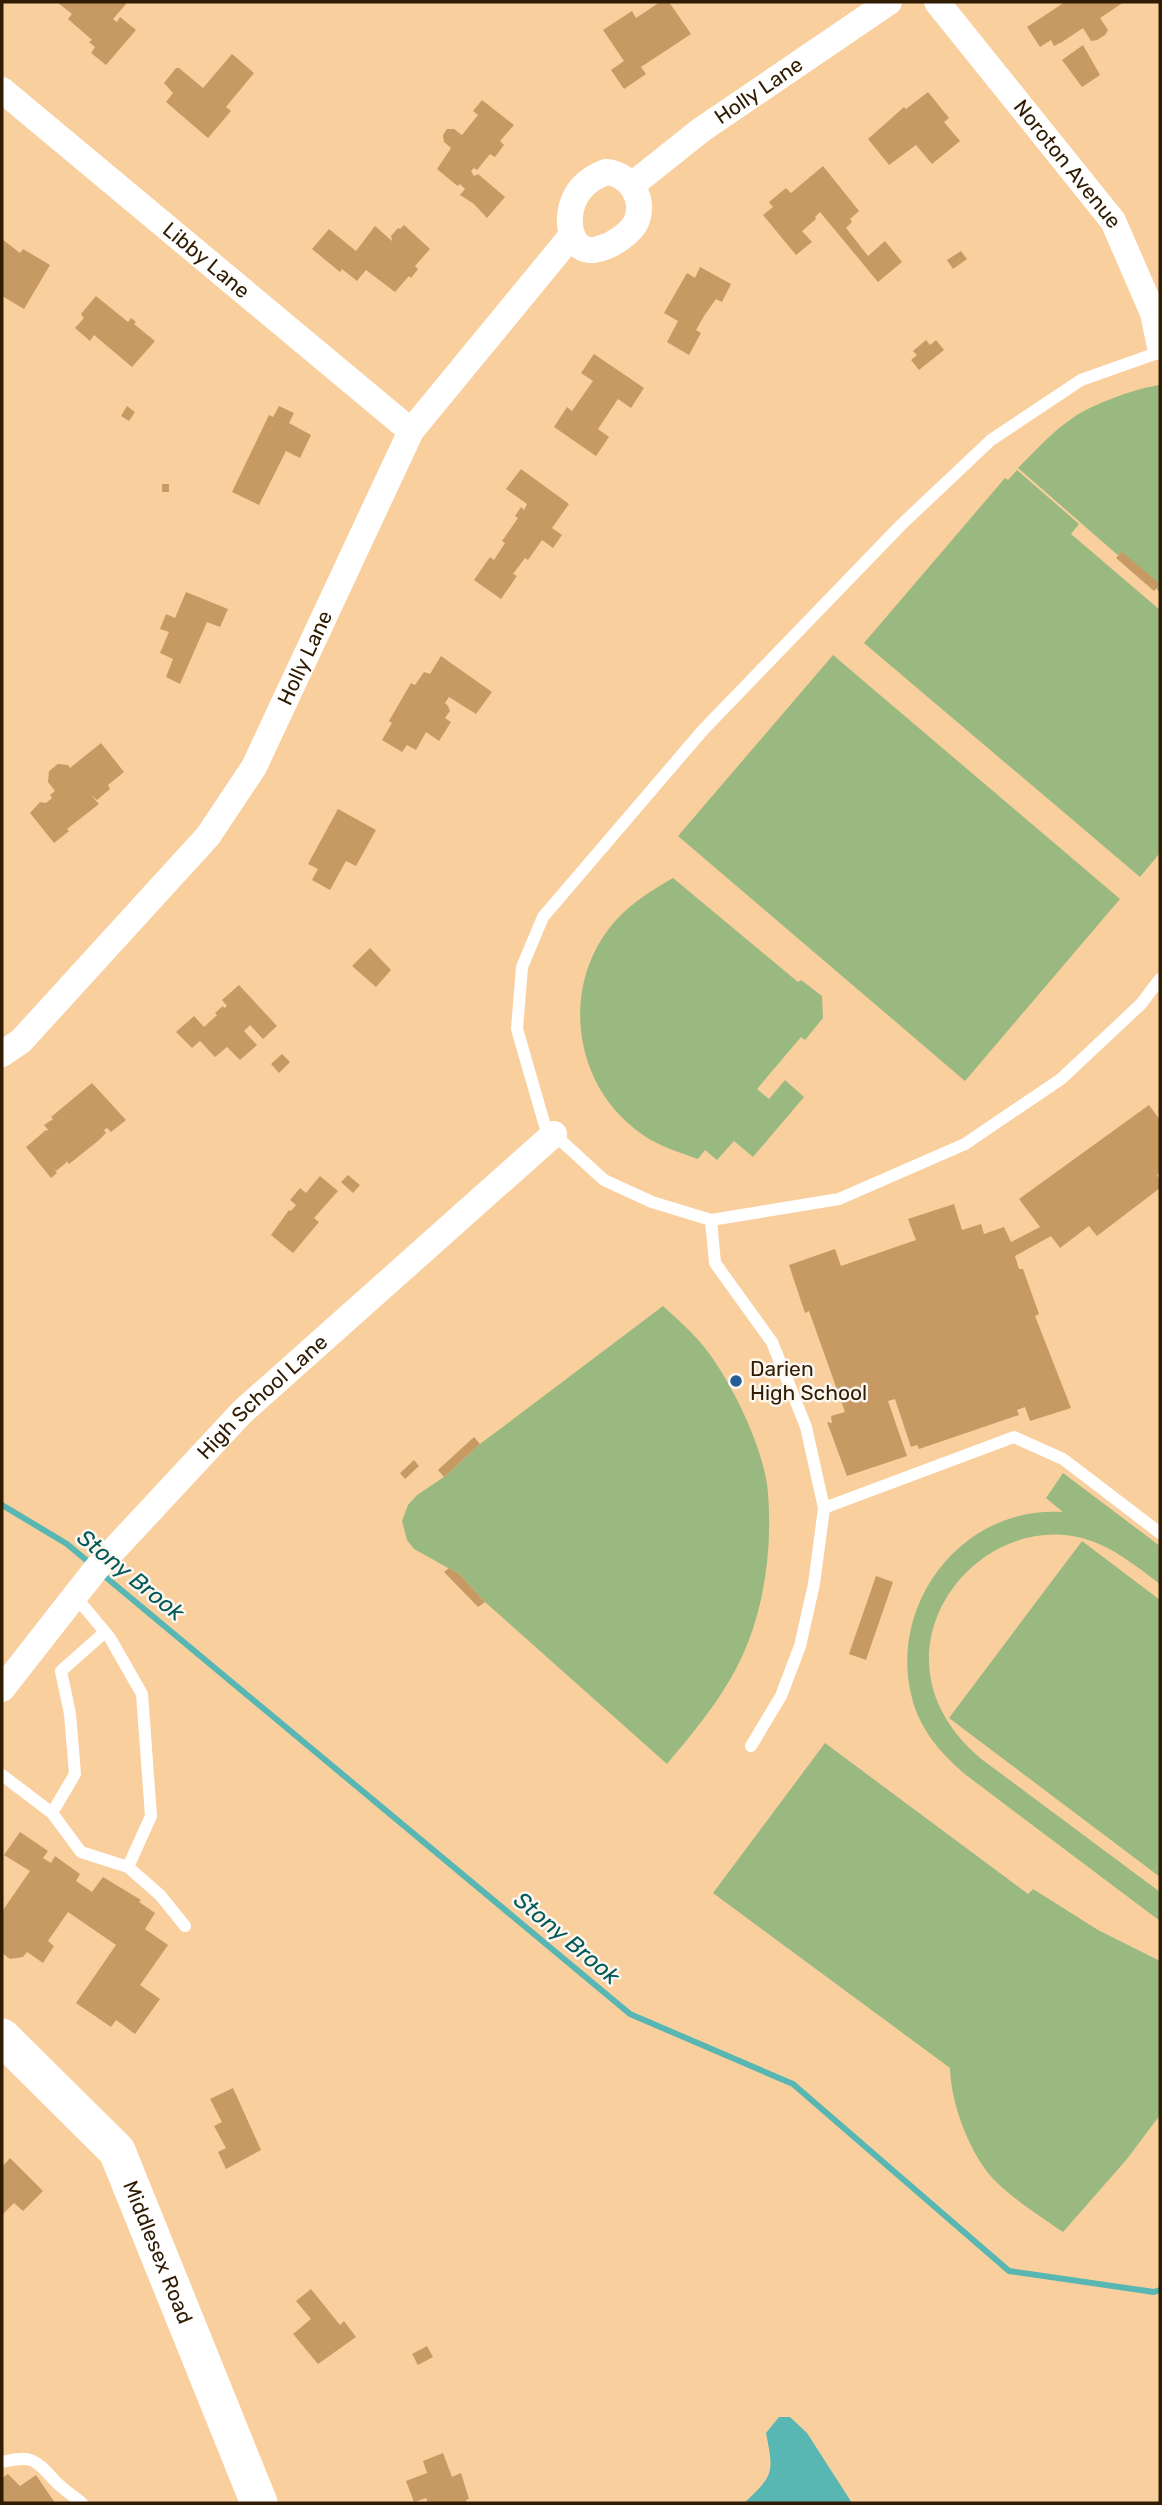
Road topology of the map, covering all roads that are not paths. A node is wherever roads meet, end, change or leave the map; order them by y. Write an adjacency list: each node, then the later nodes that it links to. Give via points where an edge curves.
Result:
1 (888, 2): 4 (street, Holly Lane, via 701,130)
2 (937, 2): 6 (street, Noroton Avenue, via 1113,221 1153,313)
3 (2, 90): 7 (street, Libby Lane)
4 (632, 185): 5 (street, via 615,173 595,176 575,198 570,211); 5 (street, via 639,209 626,234 604,248 590,250)
5 (572, 235): 7 (street, Holly Lane)
6 (1160, 350): 10 (lane, via 1081,380 991,440 703,730 543,917 522,967 517,1029 545,1126)
7 (411, 431): 9 (street, Holly Lane, via 254,768 208,836 21,1041)
8 (1160, 979): 11 (lane, via 1061,1079 965,1144 839,1199)
9 (2, 1054)
10 (554, 1134): 11 (lane, via 604,1180 652,1202); 14 (street, High School Lane, via 242,1412)
11 (711, 1220): 12 (lane, via 715,1263 772,1342 806,1427)
12 (824, 1508): 13 (lane, via 1014,1437 1063,1459); 17 (lane, via 800,1646 782,1696)
13 (1160, 1533)
14 (75, 1595): 15 (lane); 16 (street, High School Lane)
15 (105, 1632): 19 (lane, via 61,1671 75,1774); 20 (lane, via 142,1694 151,1816)
16 (2, 1689)
17 (751, 1746)
18 (2, 1775): 19 (lane)
19 (52, 1813): 20 (lane, via 82,1852)
20 (128, 1867): 21 (lane, via 160,1895)
21 (185, 1926)
22 (2, 2037): 25 (main road, Middlesex Road, via 117,2151)
23 (2, 2462): 24 (lane, via 21,2457 42,2464)
24 (82, 2503)
25 (259, 2503)

